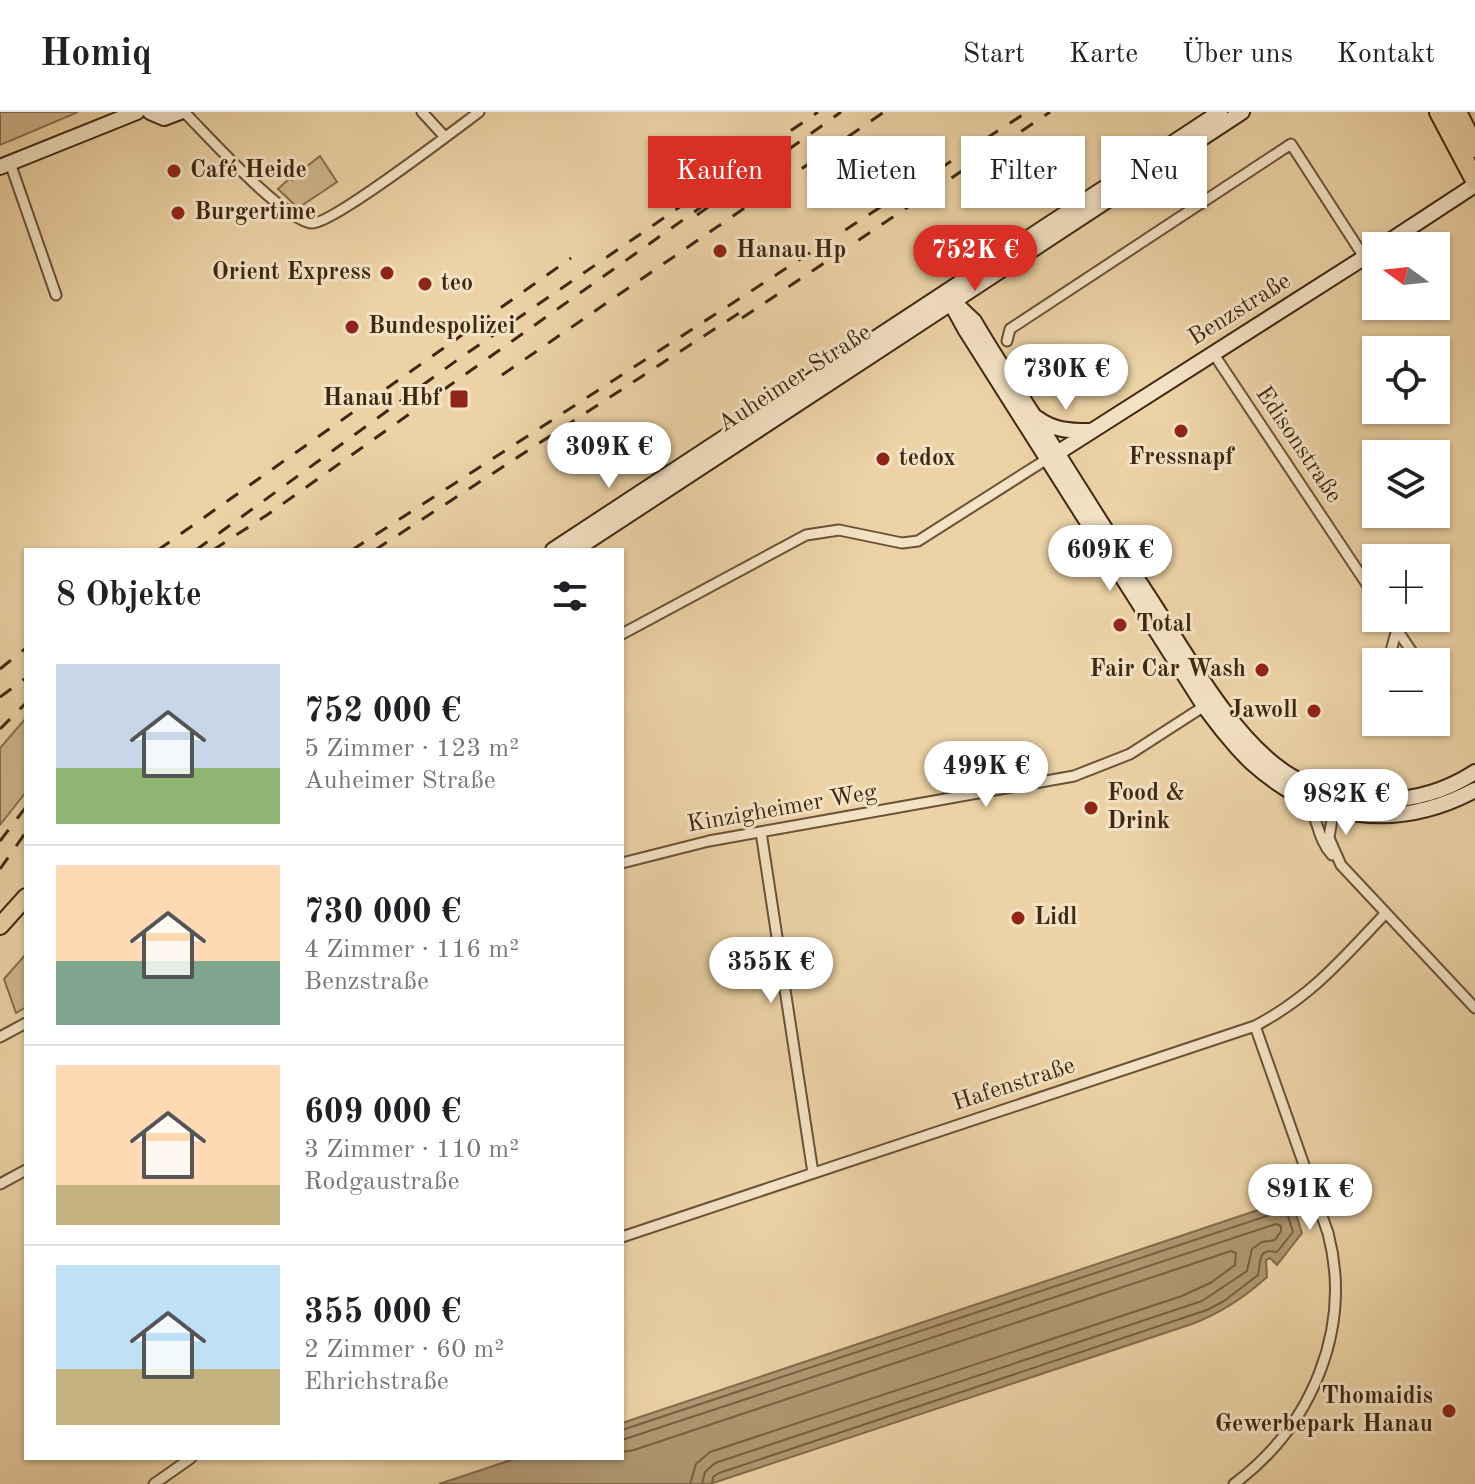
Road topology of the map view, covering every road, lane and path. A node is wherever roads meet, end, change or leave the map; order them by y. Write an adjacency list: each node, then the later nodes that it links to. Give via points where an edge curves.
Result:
1 (137, 112): 12 (main road)
2 (150, 112): 3 (main road, via 164,118)
3 (182, 112): 10 (street, via 282,206 314,224)
4 (422, 112): 10 (street)
5 (479, 112): 10 (street)
6 (1220, 112): 18 (main road, Auheimer Straße)
7 (1242, 112): 17 (main road, Auheimer Straße)
8 (1439, 112): 11 (highway)
9 (1457, 112): 11 (highway)
10 (445, 137)
11 (1469, 147): 13 (highway)
12 (5, 165): 19 (street)
13 (1475, 182): 14 (main road)
14 (1402, 232)
15 (1362, 243): 24 (street, via 1291,144 1010,329)
16 (1362, 259): 25 (main road, Benzstraße)
17 (984, 282): 21 (main road, Auheimer Straße); 23 (main road, via 974,298)
18 (957, 285): 20 (main road, Auheimer Straße); 21 (main road)
19 (56, 295)
20 (934, 300): 21 (main road); 29 (main road, Auheimer Straße)
21 (952, 302): 22 (main road, Auheimer Straße); 23 (main road)
22 (919, 324): 23 (main road); 29 (main road, Auheimer Straße)
23 (969, 325): 26 (main road); 28 (main road)
24 (1007, 341)
25 (1213, 353): 27 (main road, Benzstraße); 32 (street, Edisonstraße)
26 (1033, 416): 27 (main road, via 1054,428); 28 (main road)
27 (1091, 431): 28 (main road, Benzstraße)
28 (1051, 456): 33 (street, via 918,541 902,543 839,530 806,535); 34 (main road)
29 (690, 467): 30 (main road, Auheimer Straße); 31 (main road, Auheimer Straße)
30 (556, 548)
31 (578, 548)
32 (1362, 577)
33 (624, 633)
34 (1210, 702): 37 (main road); 37 (main road, via 1252,763 1303,799); 38 (street, Kinzigheimer Weg, via 1130,754 1074,776)
35 (1475, 772): 37 (main road, via 1416,798)
36 (1475, 790): 37 (main road, via 1418,813 1379,816)
37 (1325, 807): 40 (street, via 1329,838); 40 (street, via 1319,838)
38 (761, 832): 39 (street, Kinzigheimer Weg); 49 (street)
39 (624, 862)
40 (1341, 865): 42 (street)
41 (24, 899): 43 (main road)
42 (1385, 914): 44 (street); 46 (street, Hafenstraße, via 1313,989)
43 (0, 926)
44 (1475, 1008)
45 (24, 1024): 47 (street)
46 (1255, 1026): 49 (street, Hafenstraße); 54 (street, via 1328,1233 1337,1294 1328,1345 1305,1406 1280,1441)
47 (0, 1037)
48 (24, 1171): 50 (street)
49 (813, 1173): 51 (street, Hafenstraße)
50 (0, 1184)
51 (624, 1236)
52 (188, 1460): 53 (street)
53 (154, 1484)
54 (1234, 1484)

